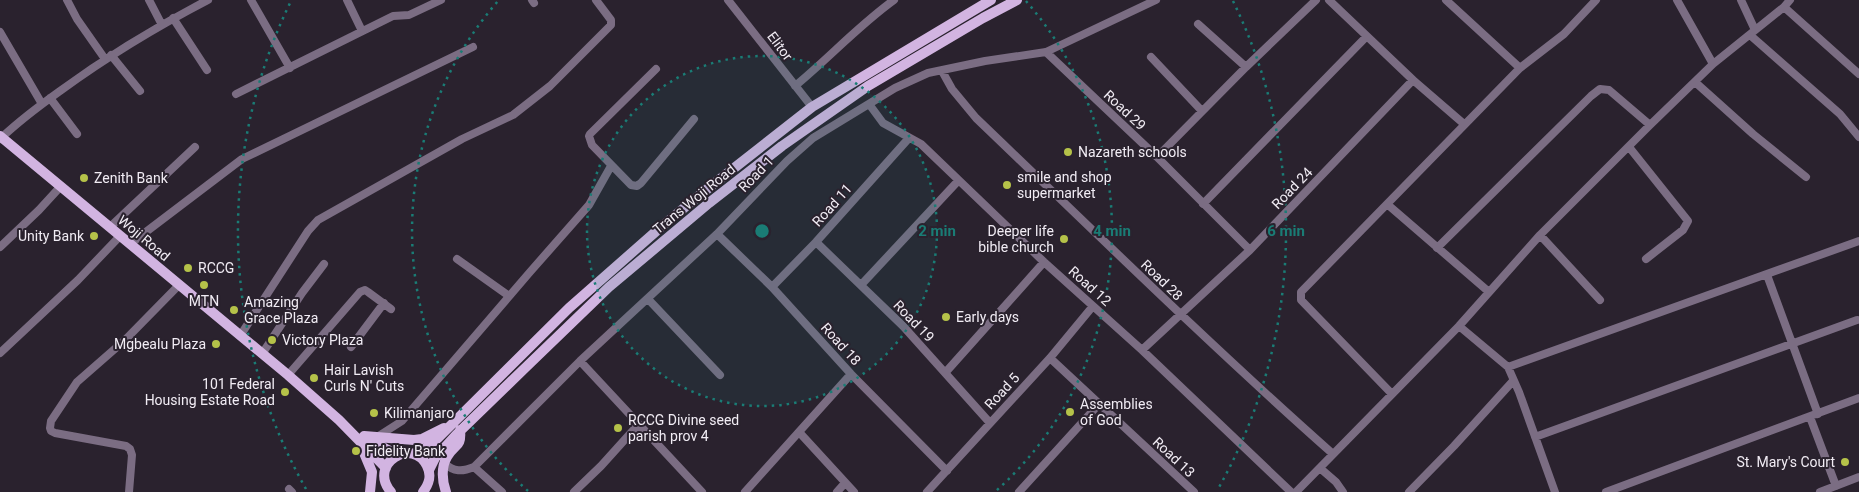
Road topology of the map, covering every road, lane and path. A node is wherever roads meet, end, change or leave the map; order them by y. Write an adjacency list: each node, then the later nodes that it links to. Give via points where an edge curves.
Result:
1 (68, 0): 30 (street, via 77,19)
2 (149, 0): 23 (street)
3 (208, 0): 21 (street)
4 (251, 0): 34 (street)
5 (347, 0): 24 (street)
6 (441, 0): 24 (street, via 409,15 393,16)
7 (596, 0): 94 (street, via 611,20 611,26 550,86 513,115 462,139 318,220)
8 (728, 0): 42 (street, Elitor)
9 (894, 0): 42 (street, via 862,24)
10 (991, 0): 48 (main road, Trans Woji Road)
11 (1017, 0): 114 (main road, Trans Woji Road, via 868,86 782,146 674,231)
12 (1156, 0): 29 (street, Road 1)
13 (1316, 0): 33 (street)
14 (1329, 0): 27 (street)
15 (1446, 0): 35 (street)
16 (1596, 0): 35 (street, via 1564,34)
17 (1677, 0): 32 (street)
18 (1741, 0): 26 (street)
19 (1790, 0): 20 (street)
20 (1784, 7): 26 (street); 39 (street)
21 (173, 18): 23 (street); 37 (street)
22 (1198, 24): 33 (street)
23 (162, 25): 30 (street)
24 (362, 31): 34 (street)
25 (0, 32): 46 (street)
26 (1753, 32): 32 (street); 54 (street, via 1849,123)
27 (1367, 36): 40 (street); 64 (street)
28 (473, 47): 72 (street, via 242,159)
29 (1046, 52): 38 (street, Road 1); 59 (street, Road 29)
30 (108, 57): 43 (street); 45 (street)
31 (1151, 57): 49 (street)
32 (1713, 64): 41 (street)
33 (1246, 67): 49 (street)
34 (290, 68): 44 (street)
35 (1520, 68): 51 (street)
36 (656, 69): 60 (street, via 589,136 592,145)
37 (207, 70)
38 (942, 71): 47 (street, Road 1, via 928,73); 91 (street, Road 28, via 976,118)
39 (1859, 74)
40 (1413, 80): 51 (street); 75 (street, Road 24)
41 (1695, 82): 52 (street); 61 (street)
42 (794, 86): 48 (street, Elitor)
43 (140, 91)
44 (236, 94)
45 (50, 98): 46 (street); 53 (street)
46 (42, 104): 55 (street)
47 (868, 104): 56 (street, Road 12, via 883,123); 67 (street, Road 1, via 813,138 793,155)
48 (812, 107): 114 (main road, Trans Woji Road, via 654,233 569,308)
49 (1202, 111): 59 (street)
50 (694, 119): 60 (street, via 637,186 631,185)
51 (1464, 124): 65 (street)
52 (1650, 125): 58 (street); 74 (street, via 1608,90 1600,89)
53 (77, 134)
54 (1859, 137)
55 (0, 138): 63 (main road, Woji Road)
56 (909, 138): 62 (street, Road 12, via 921,144); 71 (street, Road 11)
57 (195, 147): 66 (street)
58 (1629, 148): 68 (street); 77 (street, via 1688,221 1683,230)
59 (1157, 157): 64 (street, Road 29)
60 (611, 166): 85 (street, via 589,205)
61 (1806, 177)
62 (958, 181): 78 (street, Road 12); 82 (street)
63 (61, 186): 66 (main road, Woji Road); 73 (street)
64 (1203, 204): 75 (street, Road 29)
65 (1387, 204): 74 (street); 108 (street, via 1300,296)
66 (110, 227): 69 (main road, Woji Road)
67 (717, 234): 83 (street, Road 18); 86 (street, Road 1)
68 (1540, 235): 84 (street); 87 (street)
69 (120, 236): 72 (main road, Woji Road); 98 (street)
70 (1859, 241): 80 (street)
71 (816, 242): 82 (street, Road 19); 83 (street, Road 11)
72 (130, 244): 81 (main road, Woji Road)
73 (0, 247)
74 (1437, 248): 84 (street)
75 (1250, 250): 91 (street, Road 24)
76 (457, 259): 85 (street)
77 (1646, 259)
78 (1044, 262): 89 (street, Road 12); 103 (street)
79 (324, 264): 99 (street)
80 (1767, 275): 95 (street); 102 (street)
81 (179, 285): 94 (main road, Woji Road); 134 (street, via 77,382 51,421 50,428 55,433 130,449)
82 (861, 285): 103 (street, Road 19)
83 (772, 287): 104 (street, Road 18)
84 (1489, 292): 93 (street)
85 (509, 296): 117 (street, via 402,421)
86 (648, 299): 101 (street, Road 1); 106 (street)
87 (1600, 300)
88 (384, 303): 90 (street); 96 (street); 105 (street, via 368,292 360,292)
89 (1093, 306): 97 (street, Road 12); 100 (street, Road 5)
90 (391, 309)
91 (1181, 315): 97 (street, Road 24); 120 (street, Road 28)
92 (1857, 320): 95 (street)
93 (1459, 326): 102 (street); 108 (street)
94 (240, 336): 99 (main road, Woji Road)
95 (1792, 345): 111 (street); 118 (street)
96 (351, 347)
97 (1142, 350): 147 (street, Road 12)
98 (0, 353)
99 (262, 354): 105 (main road, Woji Road)
100 (1050, 358): 110 (street, Road 13); 112 (street, Road 5)
101 (580, 362): 113 (street); 123 (street, Road 1)
102 (1508, 367): 107 (street)
103 (945, 373): 112 (street, Road 19)
104 (851, 374): 115 (street); 127 (street, Road 18)
105 (288, 375): 116 (main road, Woji Road)
106 (720, 375)
107 (1513, 381): 118 (street); 150 (street)
108 (1392, 394): 120 (street)
109 (1859, 398): 111 (street)
110 (1099, 404): 133 (street, Road 13); 146 (street)
111 (1814, 415): 131 (street); 152 (street)
112 (990, 423): 127 (street, Road 5)
113 (638, 425): 140 (street); 141 (street)
114 (456, 427): 117 (main road, via 422,439); 119 (main road, Trans Woji Road); 122 (main road, via 461,440); 126 (main road, Trans Woji Road)
115 (800, 432): 130 (street); 142 (street)
116 (361, 437): 117 (main road); 121 (main road); 124 (main road); 135 (main road, via 372,472)
117 (376, 437)
118 (1535, 437): 151 (street)
119 (413, 454): 121 (main road); 126 (main road, via 426,463)
120 (1334, 454): 125 (street)
121 (399, 455): 124 (main road)
122 (444, 463): 123 (street, via 457,471); 138 (main road, via 442,478)
123 (474, 467): 139 (street)
124 (386, 468): 132 (main road)
125 (1321, 469): 148 (street); 149 (street)
126 (429, 470): 129 (main road)
127 (947, 471): 145 (street, Road 5)
128 (1859, 478): 131 (street)
129 (429, 482): 136 (main road); 137 (main road)
130 (845, 483): 143 (street); 144 (street)
131 (1836, 486): 153 (street)
132 (387, 490)
133 (1188, 490)
134 (129, 492)
135 (370, 492)
136 (423, 492)
137 (435, 492)
138 (446, 492)
139 (502, 492)
140 (574, 492)
141 (702, 492)
142 (745, 492)
143 (837, 492)
144 (854, 492)
145 (927, 492)
146 (1019, 492)
147 (1291, 492)
148 (1296, 492)
149 (1343, 492)
150 (1409, 492)
151 (1555, 492)
152 (1606, 492)
153 (1820, 492)

